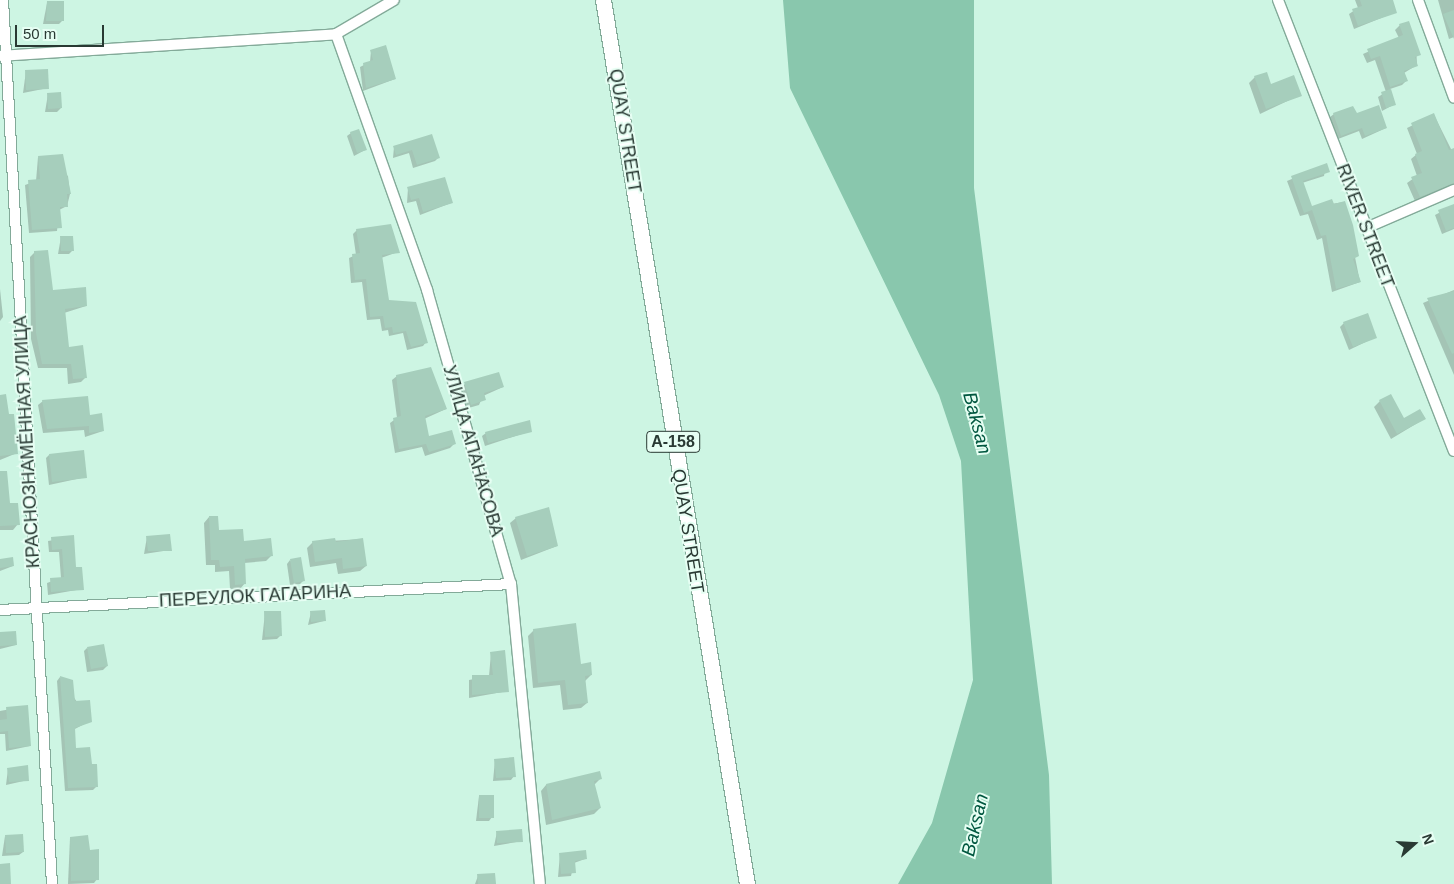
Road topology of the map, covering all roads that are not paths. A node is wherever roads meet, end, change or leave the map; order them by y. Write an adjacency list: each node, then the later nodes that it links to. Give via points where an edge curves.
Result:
1 (3, 0): 7 (street, КРАСНОЗНАМЁННАЯ УЛИЦА)
2 (394, 0): 6 (street)
3 (603, 0): 17 (main road, QUAY STREET / А-158)
4 (1278, 0): 10 (street, RIVER STREET)
5 (1418, 0): 8 (street)
6 (336, 34): 7 (street); 12 (street, УЛИЦА АПАНАСОВА, via 427,290)
7 (4, 56): 13 (street, КРАСНОЗНАМЁННАЯ УЛИЦА)
8 (1454, 98)
9 (1454, 190): 10 (street)
10 (1366, 228): 11 (street, RIVER STREET)
11 (1454, 450)
12 (511, 584): 13 (street, ПЕРЕУЛОК ГАГАРИНА); 16 (street, УЛИЦА АПАНАСОВА)
13 (35, 607): 14 (street, ПЕРЕУЛОК ГАГАРИНА); 15 (street, КРАСНОЗНАМЁННАЯ УЛИЦА)
14 (0, 610)
15 (52, 884)
16 (540, 884)
17 (747, 884)

